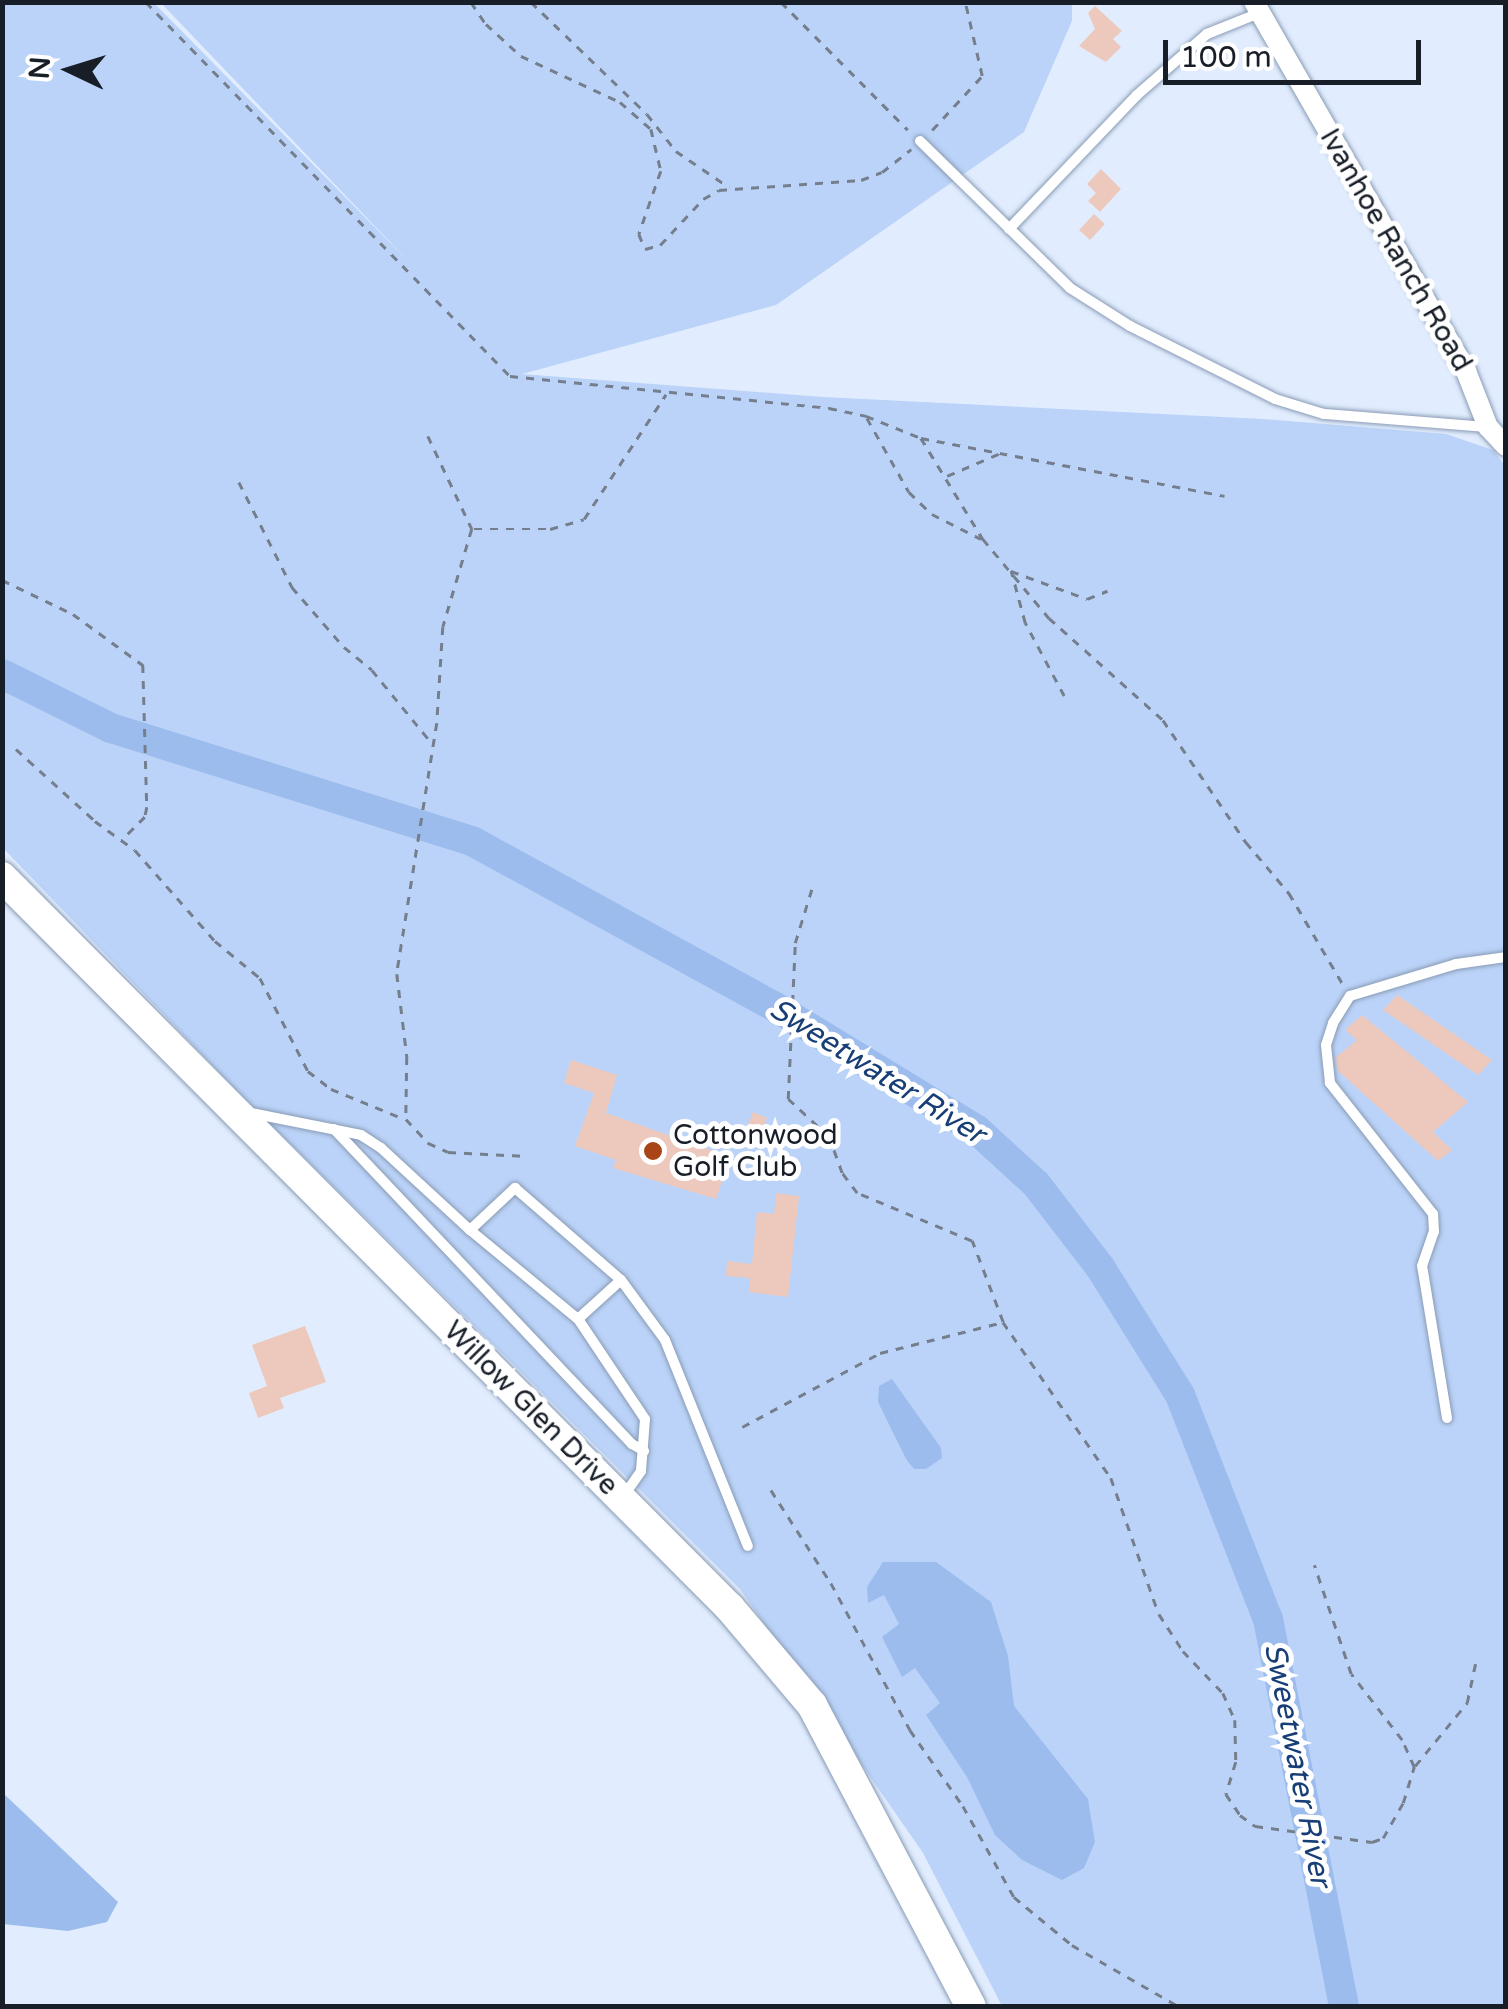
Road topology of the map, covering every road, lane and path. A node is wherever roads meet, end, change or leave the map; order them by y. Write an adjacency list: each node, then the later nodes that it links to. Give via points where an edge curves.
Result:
1 (146, 2): 10 (path, via 510,376)
2 (471, 2): 8 (path, via 521,56 632,108 650,128 661,170 640,245 660,245 703,199)
3 (531, 2): 8 (path, via 647,114 676,151)
4 (781, 2): 7 (path)
5 (965, 2): 7 (path, via 982,76)
6 (1258, 8): 9 (lane, via 1207,34 1137,95); 12 (street, Ivanhoe Ranch Road, via 1466,371)
7 (920, 142): 8 (path, via 861,180); 9 (lane)
8 (730, 188)
9 (1008, 228): 12 (lane, via 1070,288 1275,399 1324,414)
10 (666, 394): 11 (path); 20 (path, via 584,519 550,529)
11 (866, 416): 14 (path); 21 (path, via 909,492 932,514)
12 (1488, 427): 15 (street, Ivanhoe Ranch Road)
13 (428, 436): 20 (path)
14 (921, 438): 16 (path); 17 (path)
15 (1506, 446)
16 (1000, 453): 17 (path); 19 (path)
17 (947, 476): 21 (path)
18 (239, 482): 26 (path, via 292,587)
19 (1224, 496)
20 (472, 529): 26 (path, via 443,627)
21 (983, 539): 22 (path)
22 (1010, 571): 24 (path, via 1087,598); 25 (path, via 1025,623); 32 (path, via 1048,618 1163,720 1246,842 1289,892)
23 (2, 580): 28 (path, via 72,614 143,665 148,807)
24 (1108, 591)
25 (1064, 696)
26 (432, 743): 34 (path, via 397,974)
27 (16, 749): 28 (path)
28 (122, 840): 34 (path, via 215,941 260,978 308,1071)
29 (2, 877): 33 (main road, Willow Glen Drive)
30 (812, 888): 40 (path, via 794,961 788,1099 829,1137 856,1193 972,1241)
31 (1506, 957): 32 (lane, via 1456,964)
32 (1350, 996): 41 (lane, via 1329,1034 1330,1083 1432,1214 1434,1232 1422,1266)
33 (235, 1110): 35 (lane); 45 (main road, Willow Glen Drive)
34 (406, 1120): 36 (path, via 448,1152)
35 (334, 1130): 37 (lane, via 382,1148); 43 (lane)
36 (527, 1156)
37 (470, 1230): 38 (lane, via 514,1188); 39 (lane)
38 (621, 1280): 39 (lane); 46 (lane, via 665,1340)
39 (578, 1319): 43 (lane, via 645,1419)
40 (1003, 1322): 42 (path, via 880,1353); 49 (path, via 1111,1478 1159,1614 1223,1693 1235,1720 1236,1762 1226,1794 1255,1826 1372,1842 1383,1838)
41 (1448, 1418)
42 (742, 1427)
43 (644, 1452): 45 (lane, via 641,1471)
44 (771, 1490): 51 (path, via 1014,1896 1072,1945)
45 (621, 1499): 50 (main road, Willow Glen Drive, via 730,1608 812,1705)
46 (748, 1546)
47 (1314, 1565): 49 (path, via 1352,1674)
48 (1475, 1664): 49 (path, via 1467,1703)
49 (1414, 1767)
50 (971, 2006)
51 (1178, 2006)

